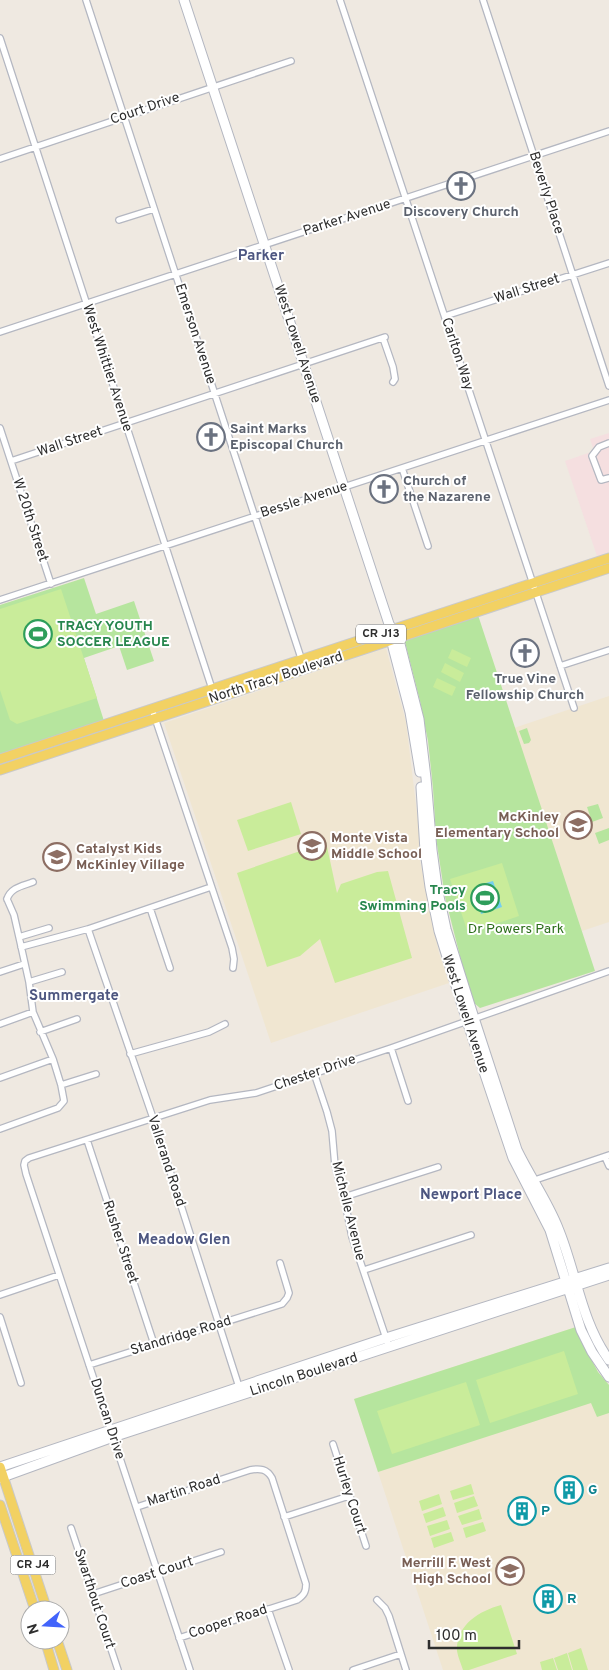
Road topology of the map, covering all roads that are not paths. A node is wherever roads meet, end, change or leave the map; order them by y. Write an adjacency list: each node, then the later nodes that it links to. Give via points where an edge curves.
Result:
1 (86, 0): 8 (street, Emerson Avenue)
2 (184, 0): 7 (street, West Lowell Avenue)
3 (340, 0): 13 (street, Carlton Way)
4 (483, 0): 11 (street, Beverly Place)
5 (0, 38): 10 (street, West Whittier Avenue)
6 (291, 60): 7 (street, Court Drive)
7 (212, 86): 8 (street, Court Drive); 16 (street, West Lowell Avenue)
8 (124, 117): 10 (street, Court Drive); 14 (street, Emerson Avenue)
9 (609, 131): 11 (street, Parker Avenue)
10 (35, 148): 12 (street, Court Drive); 20 (street, West Whittier Avenue)
11 (534, 155): 13 (street, Parker Avenue); 19 (street, Beverly Place)
12 (0, 159)
13 (406, 198): 16 (street, Parker Avenue); 21 (street, Carlton Way)
14 (154, 209): 15 (street); 18 (street, Emerson Avenue)
15 (119, 220)
16 (264, 245): 18 (street, Parker Avenue); 23 (street, West Lowell Avenue)
17 (609, 263): 19 (street, Wall Street)
18 (175, 274): 20 (street, Parker Avenue); 26 (street, Emerson Avenue)
19 (573, 274): 21 (street, Wall Street); 25 (street, Beverly Place)
20 (86, 304): 22 (street, Parker Avenue); 28 (street, West Whittier Avenue)
21 (445, 316): 30 (street, Carlton Way)
22 (0, 332)
23 (304, 365): 24 (street, Wall Street, via 384,338 393,367); 26 (street, Wall Street); 35 (street, West Lowell Avenue)
24 (393, 382)
25 (609, 386)
26 (214, 394): 28 (street, Wall Street); 36 (street, Emerson Avenue)
27 (609, 400): 30 (street, Bessle Avenue)
28 (125, 423): 32 (street, Wall Street); 37 (street, West Whittier Avenue)
29 (0, 428): 32 (street, W 20th Street)
30 (485, 440): 33 (street, Bessle Avenue); 42 (street, Carlton Way)
31 (609, 443): 34 (street, via 599,446 592,456 601,480)
32 (11, 461): 41 (street, W 20th Street)
33 (402, 468): 35 (street, Bessle Avenue); 38 (street)
34 (609, 478)
35 (343, 486): 36 (street, Bessle Avenue); 44 (street, West Lowell Avenue)
36 (254, 516): 37 (street, Bessle Avenue); 46 (street, Emerson Avenue)
37 (165, 546): 41 (street, Bessle Avenue); 48 (street, West Whittier Avenue)
38 (428, 546)
39 (609, 558): 42 (main road, North Tracy Boulevard / CR J13)
40 (609, 568): 42 (main road, North Tracy Boulevard / CR J13)
41 (51, 584): 43 (street, Bessle Avenue)
42 (534, 588): 44 (main road, North Tracy Boulevard / CR J13); 47 (street, Carlton Way)
43 (0, 600)
44 (393, 636): 46 (main road, North Tracy Boulevard / CR J13); 72 (street, West Lowell Avenue, via 416,747 430,887 439,931)
45 (609, 650): 47 (street)
46 (303, 664): 48 (main road, North Tracy Boulevard / CR J13)
47 (560, 666): 49 (street, Carlton Way)
48 (213, 694): 50 (main road, North Tracy Boulevard / CR J13); 51 (main road, North Tracy Boulevard / CR J13)
49 (574, 708)
50 (152, 709): 51 (street); 52 (main road, North Tracy Boulevard / CR J13)
51 (156, 718): 53 (main road, North Tracy Boulevard / CR J13); 55 (street)
52 (0, 759)
53 (0, 770)
54 (33, 882): 56 (street, via 12,890)
55 (211, 887): 58 (street); 65 (street, via 232,948)
56 (7, 899): 57 (street); 61 (street)
57 (0, 901)
58 (150, 908): 60 (street); 64 (street)
59 (49, 928): 61 (street)
60 (88, 929): 62 (street); 77 (street, Vallerand Road)
61 (19, 937): 62 (street)
62 (21, 947): 63 (street)
63 (24, 964): 67 (street); 69 (street)
64 (170, 968)
65 (233, 968)
66 (609, 971): 72 (street, Chester Drive)
67 (0, 972)
68 (62, 972): 69 (street)
69 (29, 982): 70 (street)
70 (33, 1012): 73 (street); 75 (street)
71 (77, 1019): 75 (street)
72 (470, 1020): 76 (street, Chester Drive); 91 (street, West Lowell Avenue)
73 (0, 1024)
74 (225, 1024): 77 (street, via 209,1032)
75 (40, 1032): 78 (street)
76 (390, 1048): 79 (street, Chester Drive); 83 (street)
77 (130, 1054): 84 (street, Vallerand Road)
78 (53, 1060): 81 (street); 82 (street)
79 (314, 1073): 84 (street, Chester Drive, via 256,1092 210,1100); 92 (street, Michelle Avenue, via 332,1132)
80 (96, 1074): 82 (street)
81 (0, 1078)
82 (62, 1085): 85 (street, via 62,1106)
83 (408, 1102)
84 (152, 1118): 86 (street, Chester Drive); 102 (street, Vallerand Road)
85 (0, 1129)
86 (87, 1140): 90 (street, Chester Drive, via 29,1158 25,1161); 104 (street, Rusher Street)
87 (607, 1156): 88 (street); 91 (street)
88 (609, 1166)
89 (438, 1167): 92 (street)
90 (25, 1169): 97 (street, Duncan Drive)
91 (530, 1183): 99 (street, West Lowell Avenue, via 556,1222)
92 (344, 1197): 96 (street, Michelle Avenue, via 352,1237)
93 (471, 1236): 96 (street)
94 (280, 1263): 102 (street, Standridge Road, via 289,1293 282,1304)
95 (609, 1268): 99 (street, Lincoln Boulevard)
96 (364, 1270): 103 (street, Michelle Avenue)
97 (59, 1275): 100 (street); 106 (street, Duncan Drive)
98 (609, 1275): 99 (street, Lincoln Boulevard)
99 (572, 1284): 103 (street, Lincoln Boulevard); 105 (street, West Lowell Avenue); 107 (street, West Lowell Avenue, via 581,1330)
100 (0, 1295)
101 (0, 1318): 108 (street)
102 (219, 1324): 104 (street, Standridge Road); 109 (street, Vallerand Road)
103 (387, 1342): 109 (street, Lincoln Boulevard)
104 (154, 1344): 106 (street, Standridge Road)
105 (609, 1360)
106 (89, 1365): 110 (street, Duncan Drive)
107 (609, 1377)
108 (22, 1383)
109 (241, 1391): 110 (street, Lincoln Boulevard)
110 (112, 1433): 112 (street, Lincoln Boulevard); 113 (street, Lincoln Boulevard); 116 (street, Duncan Drive)
111 (333, 1444): 114 (street, Hurley Court)
112 (0, 1467): 113 (main road, CR J4)
113 (2, 1478): 124 (main road, CR J4)
114 (349, 1496): 117 (street); 119 (street, Hurley Court)
115 (0, 1505): 123 (main road, CR J4)
116 (137, 1507): 117 (street, Martin Road, via 257,1468 269,1473); 121 (street, Duncan Drive)
117 (284, 1517): 126 (street, Cooper Road, via 306,1590 296,1600)
118 (71, 1528): 122 (street, Swarthout Court)
119 (366, 1546)
120 (221, 1552): 121 (street, Coast Court)
121 (158, 1573): 122 (street, Coast Court); 127 (street, Duncan Drive)
122 (93, 1594): 133 (street, Swarthout Court)
123 (32, 1600)
124 (44, 1600)
125 (377, 1600): 130 (street, via 389,1616)
126 (268, 1609): 127 (street, Cooper Road); 135 (street)
127 (179, 1638): 134 (street, Duncan Drive)
128 (47, 1650): 131 (main road)
129 (60, 1650): 132 (main road)
130 (401, 1654): 136 (street); 137 (street)
131 (54, 1670)
132 (67, 1670)
133 (118, 1670)
134 (190, 1670)
135 (289, 1670)
136 (353, 1670)
137 (406, 1670)

